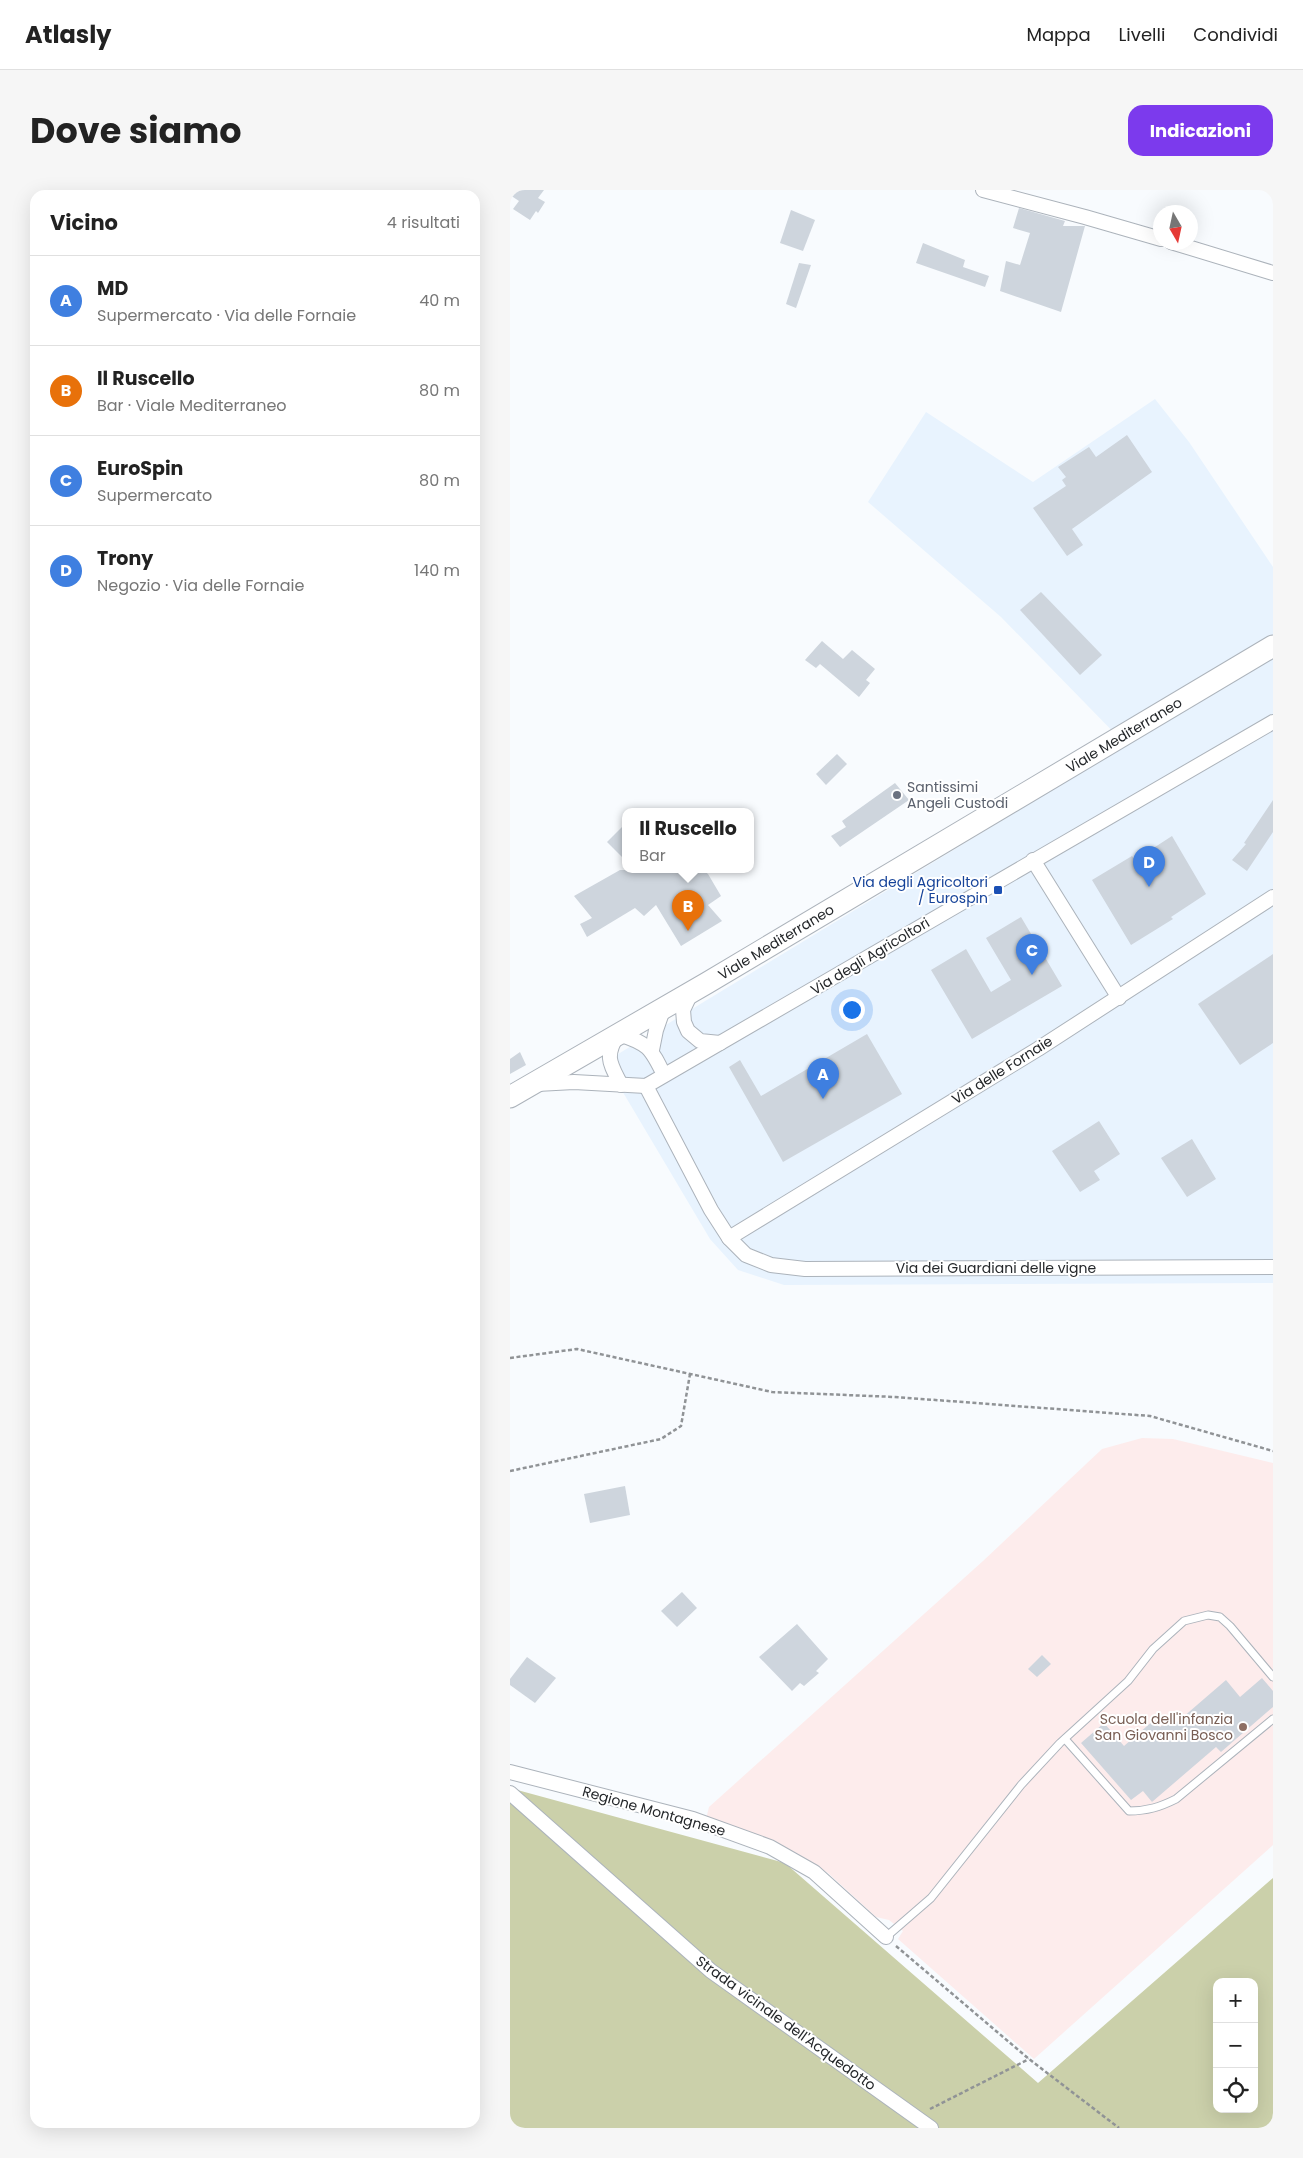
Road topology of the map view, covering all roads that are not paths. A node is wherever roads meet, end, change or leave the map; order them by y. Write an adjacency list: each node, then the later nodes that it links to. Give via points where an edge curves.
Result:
1 (983, 190): 2 (street)
2 (1153, 237)
3 (1197, 250): 4 (street)
4 (1273, 273)
5 (1273, 646): 9 (main road, Viale Mediterraneo)
6 (1273, 722): 7 (street, Via degli Agricoltori)
7 (1033, 860): 10 (street); 13 (street, Via degli Agricoltori)
8 (1273, 897): 10 (street, Via delle Fornaie)
9 (691, 993): 11 (main road, Viale Mediterraneo); 13 (street, via 683,1010 688,1031 700,1041)
10 (1119, 998): 20 (street, Via delle Fornaie)
11 (664, 1008): 12 (main road, Viale Mediterraneo); 14 (street)
12 (618, 1034): 14 (street); 16 (main road, Viale Mediterraneo); 17 (street, via 610,1048 610,1064)
13 (720, 1043): 15 (street, Via degli Agricoltori)
14 (652, 1050): 15 (street)
15 (664, 1075): 18 (street, Via degli Agricoltori)
16 (529, 1085): 17 (street, via 574,1082); 19 (main road, Viale Mediterraneo)
17 (621, 1085): 18 (street)
18 (646, 1086): 20 (street, Via dei Guardiani delle vigne)
19 (510, 1096)
20 (729, 1238): 21 (street, Via dei Guardiani delle vigne, via 746,1255 771,1265 805,1269)
21 (1273, 1268)
22 (1273, 1677): 24 (lane, via 1220,1617 1195,1617 1174,1629 1128,1681)
23 (1273, 1719): 24 (lane, via 1176,1799 1162,1807 1142,1811 1129,1811)
24 (1064, 1739): 27 (lane, via 1021,1785 931,1898)
25 (510, 1772): 27 (street, Regione Montagnese, via 693,1819 770,1847 814,1872)
26 (510, 1793): 28 (street, Strada vicinale dell'Acquedotto, via 711,1971)
27 (886, 1937)
28 (931, 2128)

